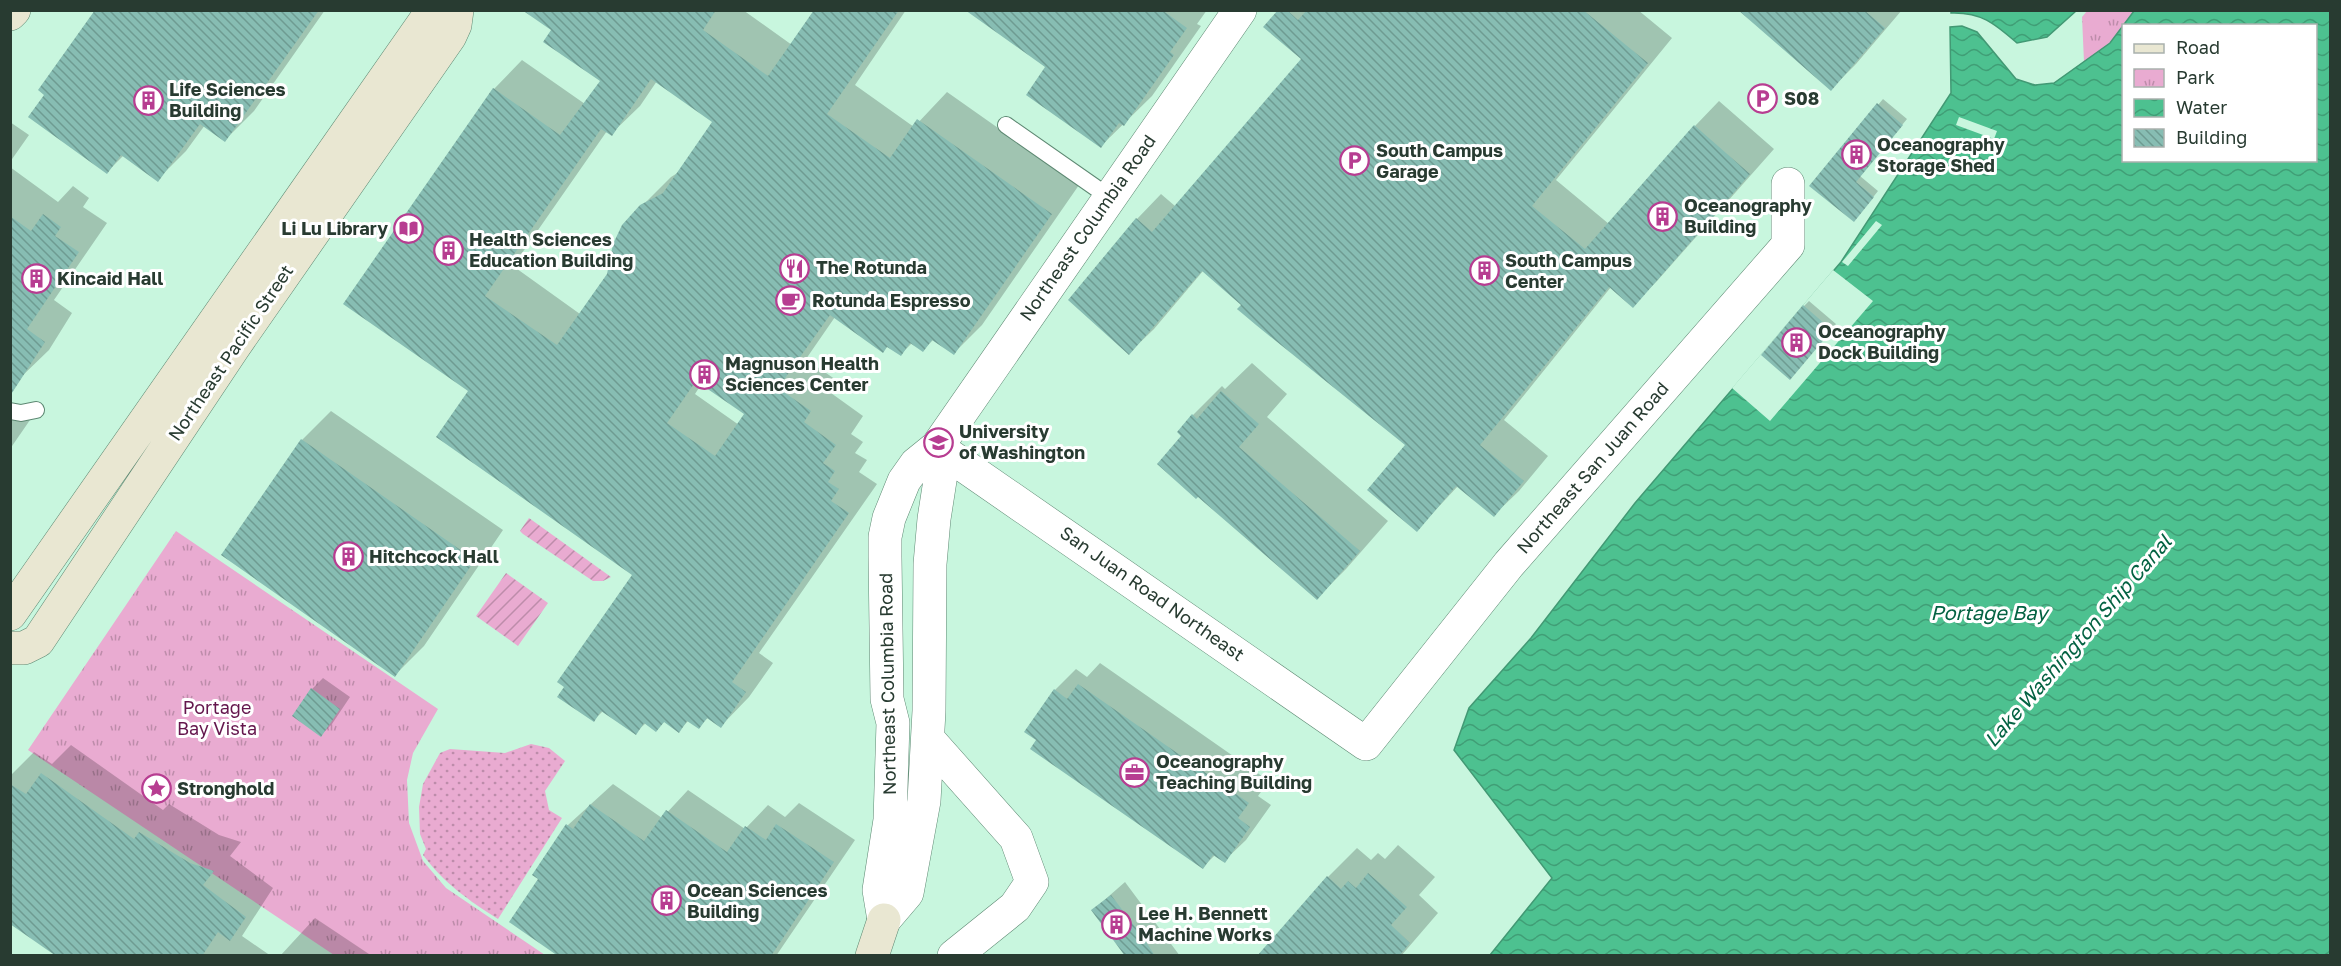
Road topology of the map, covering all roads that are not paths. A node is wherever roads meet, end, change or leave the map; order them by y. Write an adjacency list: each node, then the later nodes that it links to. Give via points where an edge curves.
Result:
1 (14, 10): 5 (main road)
2 (434, 10): 12 (main road, Northeast Pacific Street)
3 (457, 10): 13 (main road, Northeast Pacific Street, via 450,36 233,348 38,641 24,648)
4 (1240, 10): 8 (street, Northeast Columbia Road)
5 (10, 14)
6 (1006, 125): 8 (lane)
7 (1788, 184): 15 (street, Northeast San Juan Road, via 1788,245 1509,564)
8 (1109, 197): 11 (street, Northeast Columbia Road)
9 (36, 410): 10 (lane)
10 (10, 411)
11 (937, 447): 14 (street, Northeast Columbia Road, via 941,474 930,564); 15 (street, San Juan Road Northeast); 16 (street, Northeast Columbia Road, via 916,464 904,481 885,537 887,699 893,723 890,820 879,890)
12 (10, 614)
13 (10, 648)
14 (927, 739): 16 (street, Northeast Columbia Road, via 923,811 907,894); 18 (street, via 1016,838 1032,882 1015,907)
15 (1366, 744)
16 (884, 920): 17 (main road)
17 (872, 956)
18 (954, 956)

